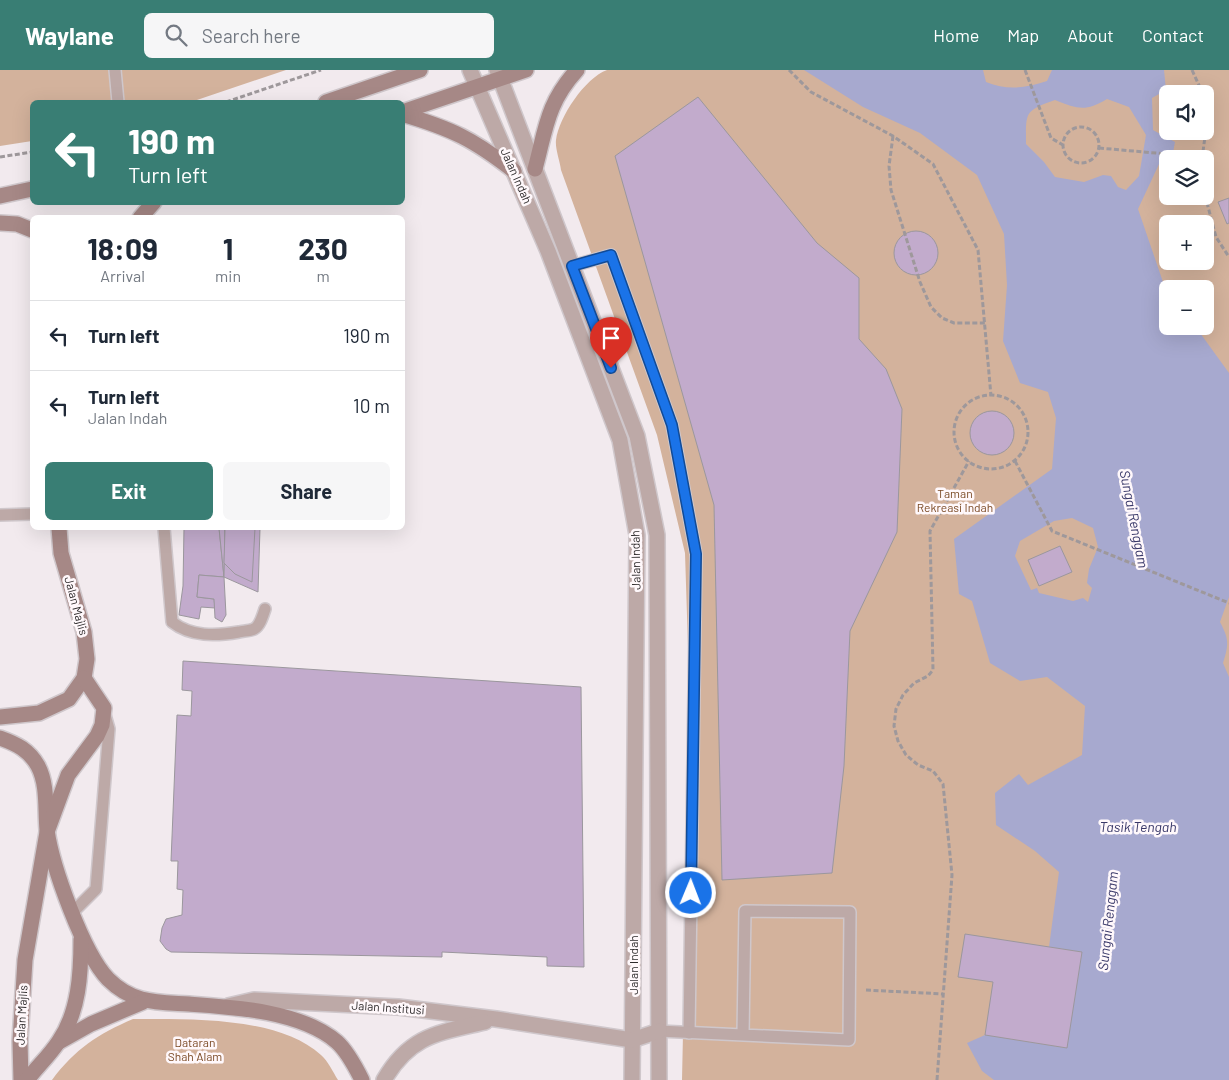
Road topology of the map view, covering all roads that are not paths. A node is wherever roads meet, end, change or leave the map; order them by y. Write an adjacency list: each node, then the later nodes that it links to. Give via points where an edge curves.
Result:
1 (115, 70): 8 (lane)
2 (420, 70): 9 (street)
3 (470, 70): 7 (street, Jalan Indah)
4 (526, 70): 6 (street)
5 (577, 70): 12 (street, via 562,86 552,104)
6 (499, 74): 7 (street); 12 (street, Jalan Indah)
7 (477, 86): 10 (street); 13 (street, Jalan Indah)
8 (118, 100)
9 (332, 100)
10 (405, 112)
11 (405, 114): 13 (street, via 465,136)
12 (535, 169): 20 (street, Jalan Indah)
13 (514, 171): 39 (street, Jalan Indah, via 620,440 637,535)
14 (30, 189): 15 (street)
15 (0, 196)
16 (151, 205): 17 (street)
17 (143, 215)
18 (0, 223): 19 (street)
19 (30, 229)
20 (572, 266): 36 (street, Jalan Indah, via 637,436 656,536); 37 (lane, via 611,255 672,425 696,554)
21 (30, 514): 22 (lane)
22 (0, 515)
23 (59, 530): 26 (street, Jalan Majlis, via 61,553 84,632 87,659)
24 (164, 530): 25 (lane, via 172,622 193,632 224,634 254,629)
25 (265, 609)
26 (84, 678): 27 (street); 28 (street, via 69,698 39,714)
27 (104, 708): 30 (street, via 97,736 68,775); 31 (lane, via 109,729 96,889)
28 (0, 717)
29 (0, 738): 30 (street, via 20,745 38,766 43,777)
30 (47, 832): 31 (street, Jalan Institusi); 41 (street, Jalan Majlis, via 26,960)
31 (73, 912): 32 (street, Jalan Institusi)
32 (81, 932): 33 (street, Jalan Institusi, via 107,978); 40 (street, via 75,1002 70,1022)
33 (143, 1002): 34 (street, Jalan Institusi); 40 (street, Jalan Institusi)
34 (224, 1007): 35 (street, Jalan Institusi, via 254,1000 398,1007); 43 (street, via 288,1018 317,1028 339,1044)
35 (496, 1019): 39 (street, Jalan Institusi); 44 (street, via 422,1040 406,1050)
36 (659, 1032): 37 (lane); 39 (street); 46 (street, Jalan Indah)
37 (689, 1033): 38 (lane)
38 (743, 1034): 38 (lane, via 745,911 850,912 849,1040)
39 (632, 1040): 45 (street, Jalan Indah)
40 (59, 1042): 42 (street)
41 (20, 1080)
42 (27, 1080)
43 (362, 1080)
44 (384, 1080)
45 (632, 1080)
46 (660, 1080)

